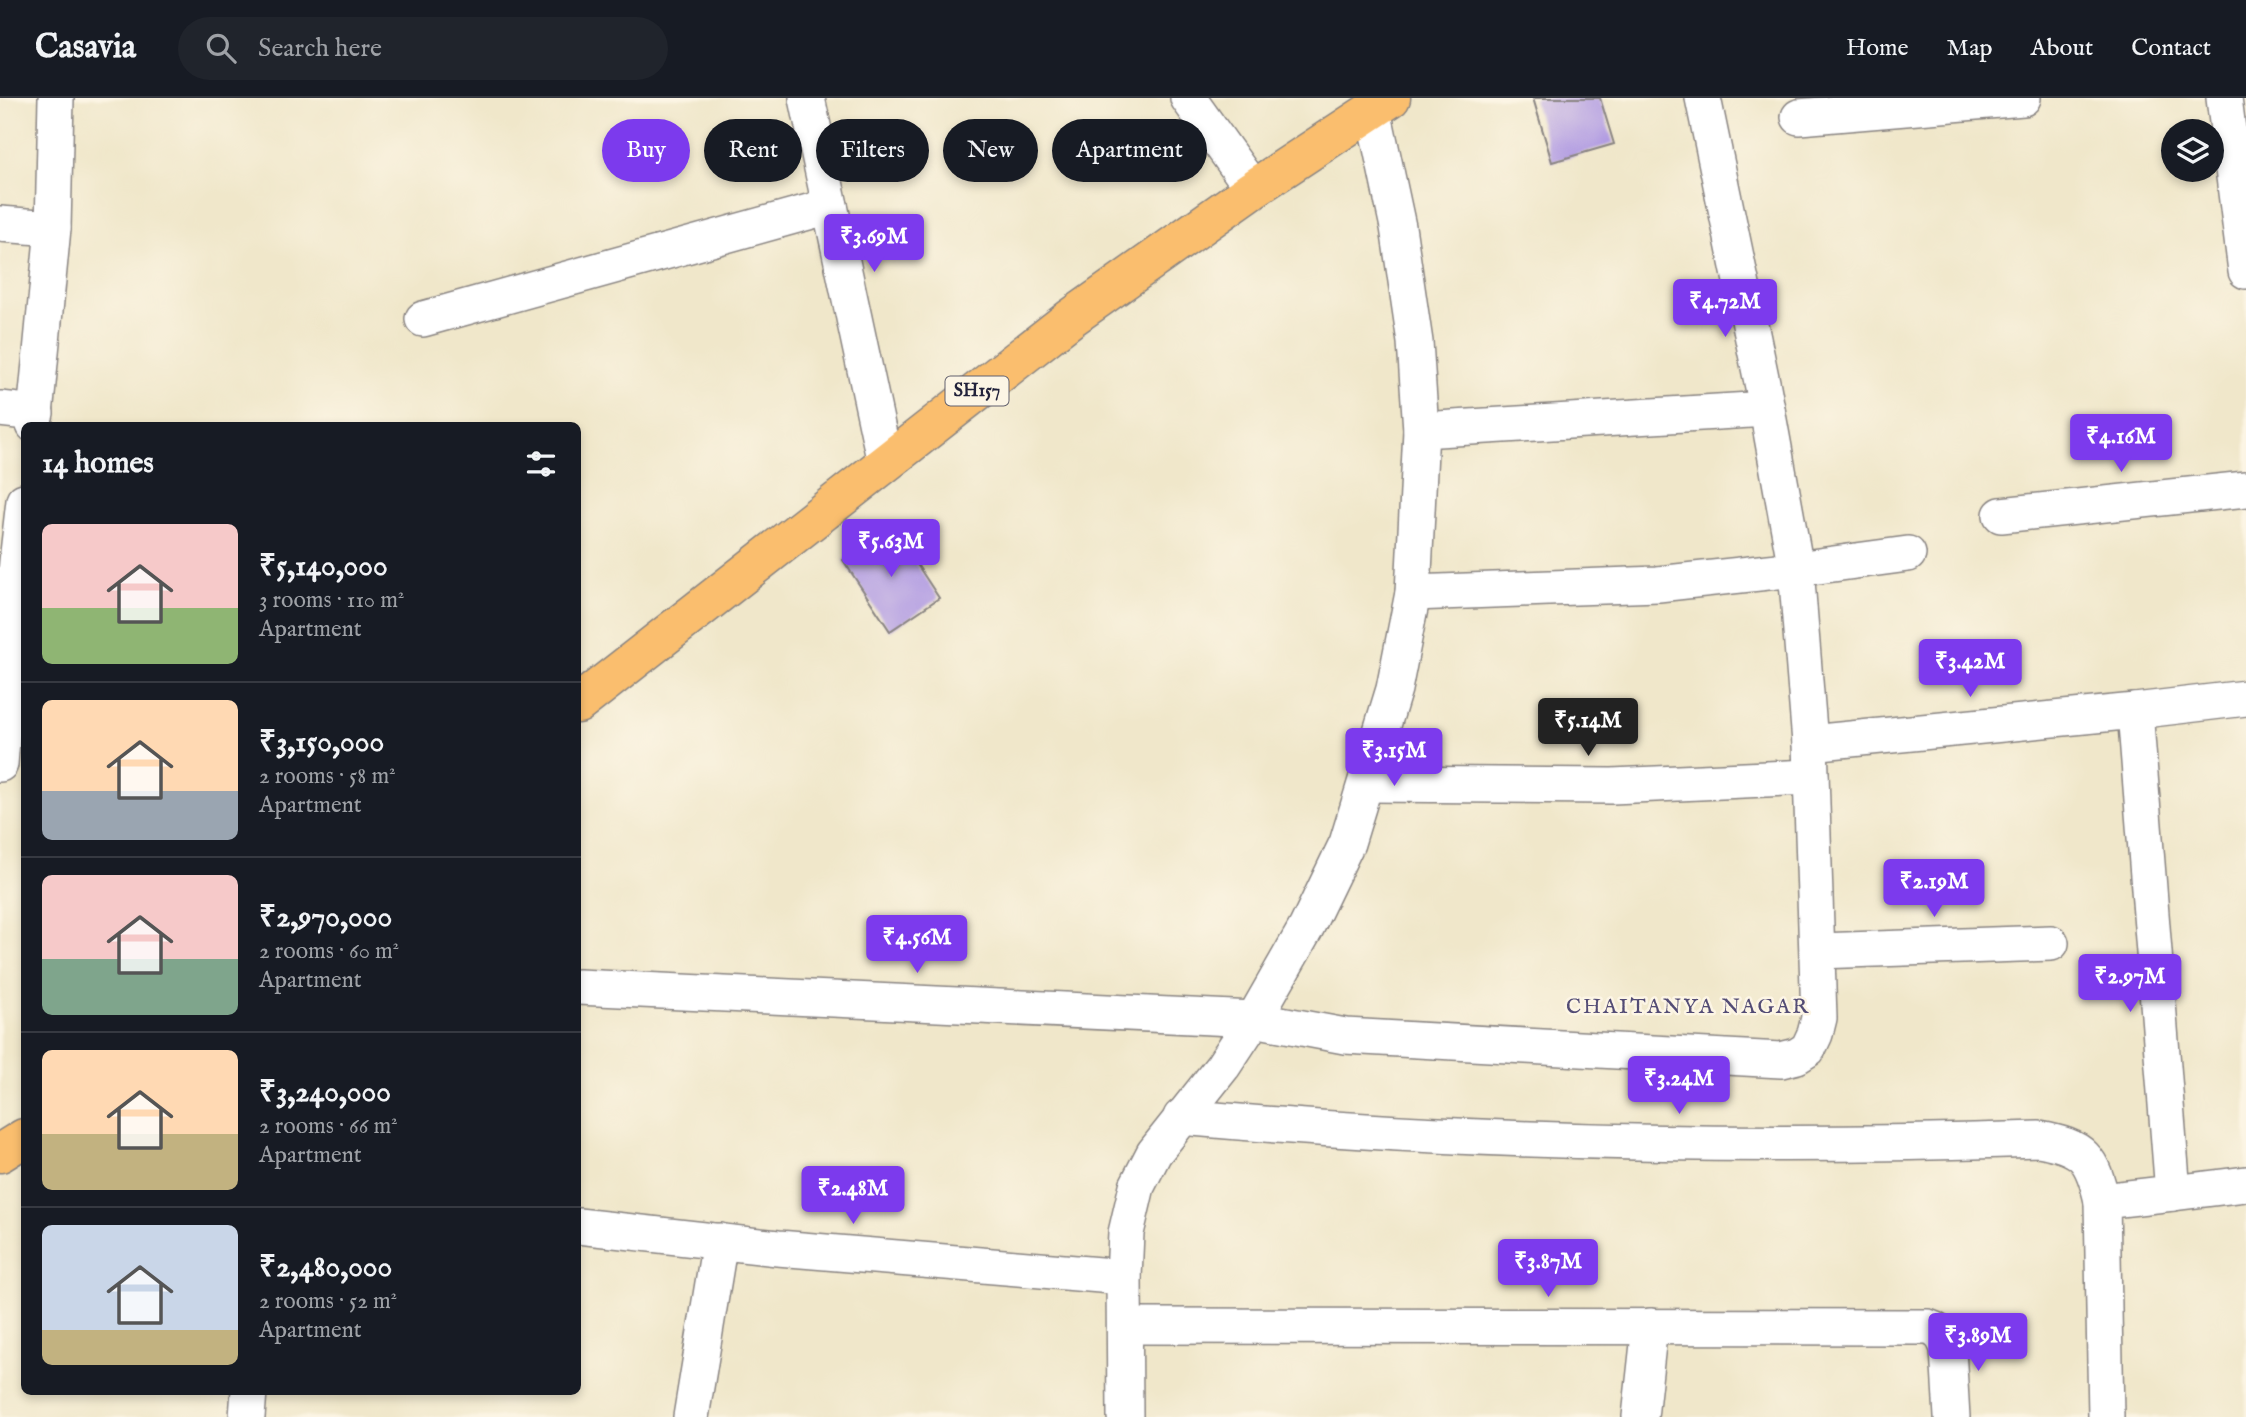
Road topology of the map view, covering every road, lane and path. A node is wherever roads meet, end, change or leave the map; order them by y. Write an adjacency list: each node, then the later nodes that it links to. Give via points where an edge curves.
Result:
1 (56, 98): 13 (street)
2 (807, 98): 11 (street)
3 (1188, 98): 10 (street)
4 (1703, 98): 16 (street)
5 (2023, 98): 8 (street)
6 (2224, 98): 9 (street)
7 (1382, 104): 10 (main road, SH157); 19 (street, via 1413,329)
8 (1799, 117)
9 (2241, 185): 14 (street)
10 (1253, 189): 20 (main road, SH157, via 1071,318)
11 (831, 206): 15 (street); 20 (street)
12 (0, 224): 13 (street)
13 (53, 228): 18 (street)
14 (2246, 271)
15 (423, 319)
16 (1767, 408): 19 (street); 26 (street)
17 (0, 409): 18 (street)
18 (35, 419)
19 (1421, 430): 27 (street)
20 (885, 463): 29 (main road, SH157)
21 (2246, 489): 23 (street)
22 (21, 511): 25 (street)
23 (2001, 515)
24 (1908, 554): 26 (street)
25 (8, 561): 32 (street)
26 (1796, 569): 27 (street, via 1658,584); 31 (street)
27 (1413, 593): 33 (street, via 1394,689)
28 (2246, 698): 30 (street)
29 (581, 702)
30 (2135, 711): 31 (street); 42 (street)
31 (1810, 760): 33 (street, via 1612,786); 35 (street)
32 (0, 764)
33 (1366, 784): 37 (street, via 1347,843)
34 (2051, 943): 35 (street)
35 (1818, 951): 37 (street, via 1815,1034 1808,1049 1781,1060 1345,1036)
36 (581, 987): 37 (street)
37 (1254, 1019): 38 (street)
38 (1181, 1117): 43 (street, via 1466,1137 1647,1143 1810,1145 2039,1139 2062,1143 2083,1155 2095,1173); 46 (street, via 1154,1153 1138,1186 1126,1233)
39 (21, 1140): 40 (main road)
40 (0, 1153)
41 (2246, 1184): 42 (street)
42 (2173, 1193): 43 (street)
43 (2102, 1201): 55 (street)
44 (581, 1226): 45 (street)
45 (720, 1241): 46 (street); 51 (street)
46 (1124, 1277): 47 (street)
47 (1125, 1326): 48 (street); 52 (street)
48 (1650, 1326): 53 (street); 54 (street, via 1928,1327 1944,1338 1948,1349)
49 (249, 1395): 50 (street)
50 (247, 1417)
51 (691, 1417)
52 (1125, 1417)
53 (1640, 1417)
54 (1952, 1417)
55 (2106, 1417)

